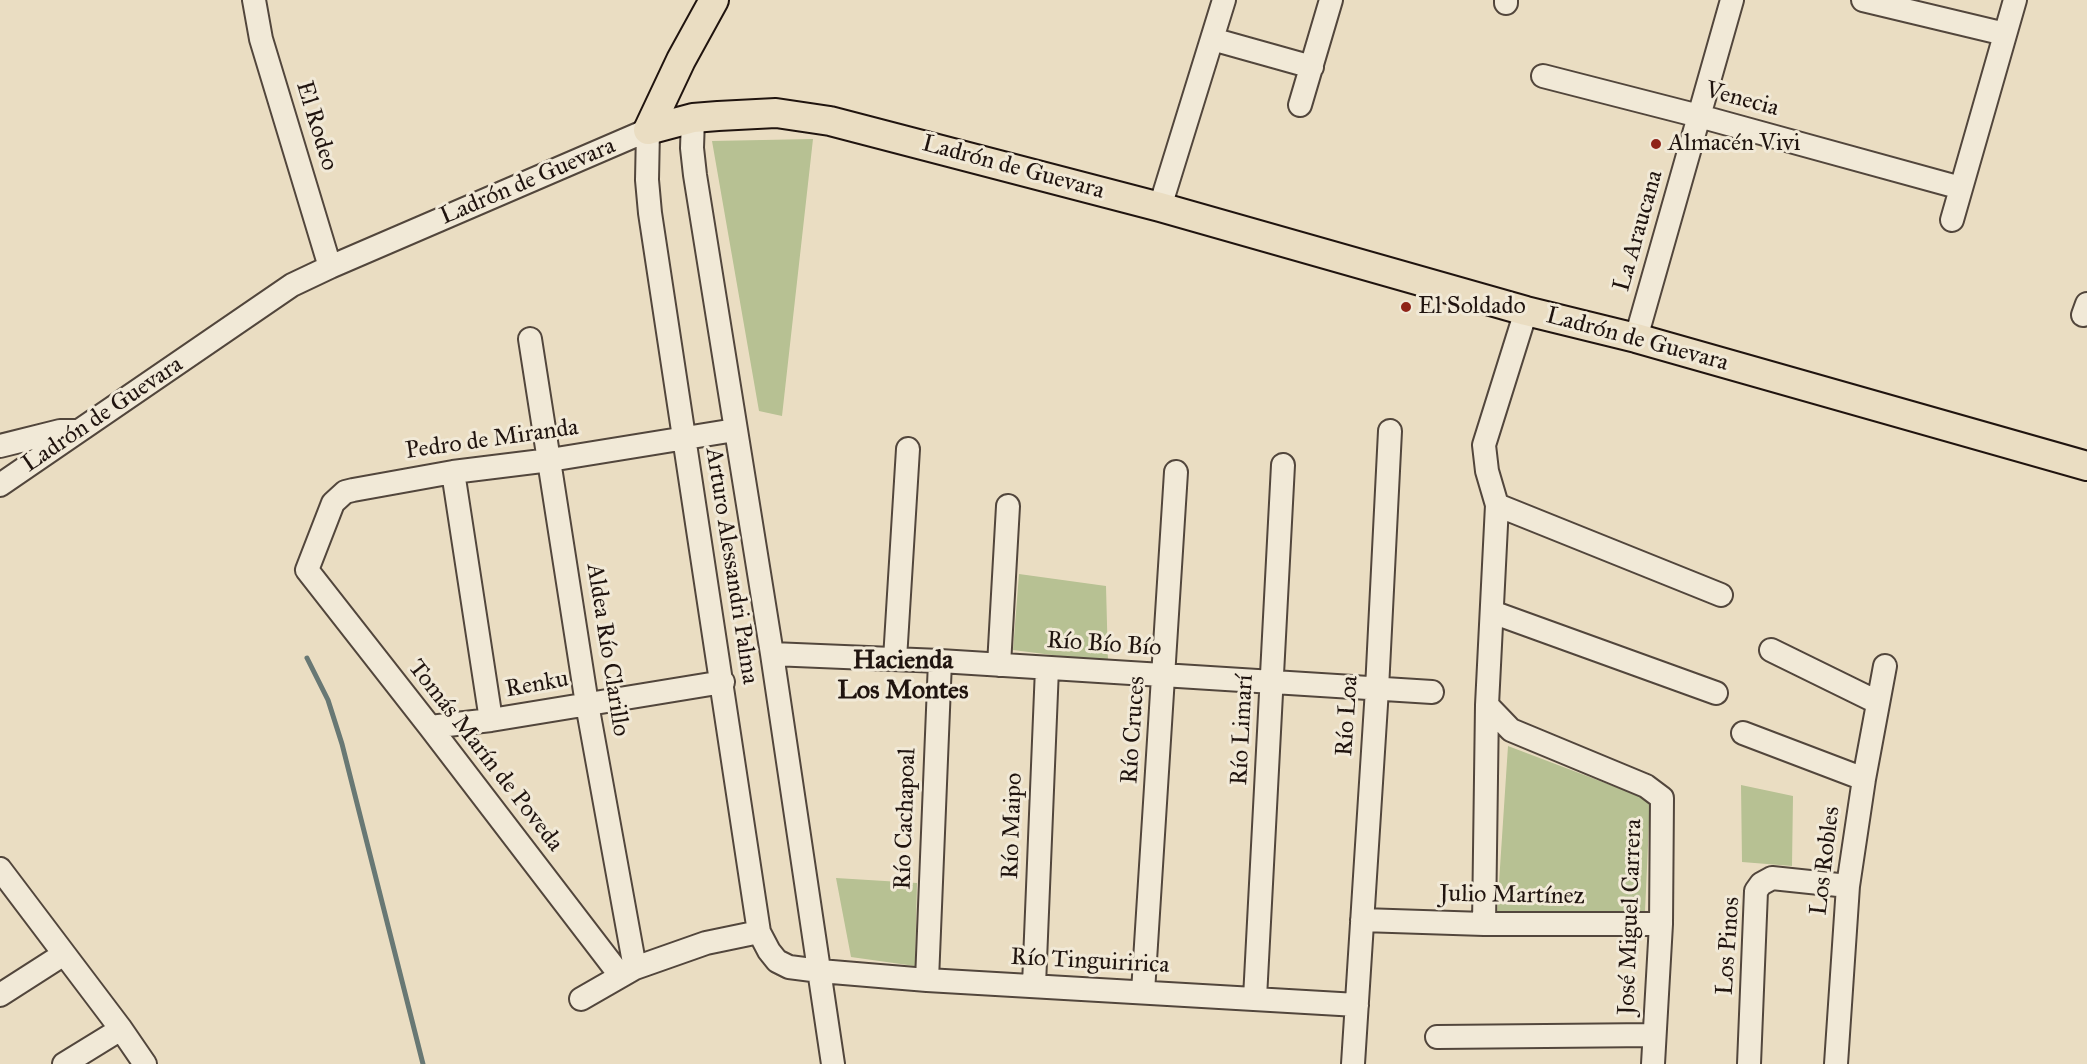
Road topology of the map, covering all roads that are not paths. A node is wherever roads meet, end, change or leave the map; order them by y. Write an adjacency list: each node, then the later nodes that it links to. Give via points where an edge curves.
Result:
1 (254, 0): 20 (street, El Rodeo, via 261,39)
2 (714, 0): 10 (main road)
3 (1224, 0): 9 (street)
4 (1330, 0): 11 (street)
5 (1732, 0): 14 (street, La Araucana)
6 (1863, 0): 8 (street)
7 (2015, 0): 8 (street)
8 (2005, 34): 17 (street)
9 (1212, 39): 11 (street); 18 (street)
10 (681, 60): 15 (main road, via 684,85); 16 (main road)
11 (1312, 66): 13 (street)
12 (1543, 76): 14 (street, Venecia)
13 (1300, 105)
14 (1699, 116): 17 (street, Venecia); 22 (street, La Araucana)
15 (705, 117): 16 (main road, Ladrón de Guevara); 18 (main road, Ladrón de Guevara, via 776,113 830,121); 24 (street, Arturo Alessandri Palma, via 692,148)
16 (648, 130): 20 (street, Ladrón de Guevara); 27 (street, Arturo Alessandri Palma, via 650,213)
17 (1961, 188): 19 (street)
18 (1160, 207): 21 (main road, Ladrón de Guevara)
19 (1952, 220)
20 (330, 267): 25 (street, Ladrón de Guevara, via 292,285)
21 (1526, 311): 22 (main road, Ladrón de Guevara); 36 (street, via 1484,445)
22 (1636, 338): 32 (main road, Ladrón de Guevara)
23 (530, 339): 30 (street, Aldea Río Clarillo)
24 (735, 430): 27 (street, Pedro de Miranda); 42 (street, Arturo Alessandri Palma)
25 (81, 431): 28 (street, via 60,431); 35 (street, Ladrón de Guevara)
26 (1390, 431): 51 (street, Río Loa)
27 (684, 438): 30 (street, Pedro de Miranda); 49 (street, Arturo Alessandri Palma)
28 (0, 446)
29 (908, 449): 43 (street)
30 (549, 460): 33 (street, Pedro de Miranda); 55 (street, Aldea Río Clarillo)
31 (1283, 465): 50 (street, Río Limarí)
32 (2087, 466)
33 (453, 472): 38 (street, Pedro de Miranda, via 345,492 333,503); 57 (street)
34 (1176, 472): 48 (street, Río Cruces)
35 (0, 485)
36 (1497, 505): 39 (street); 40 (street)
37 (1008, 506): 45 (street)
38 (307, 570): 58 (street, Tomás Marín de Poveda)
39 (1721, 595)
40 (1491, 612): 53 (street); 56 (street)
41 (1771, 650): 54 (street)
42 (772, 654): 43 (street, Río Bío Bío); 68 (street, Arturo Alessandri Palma)
43 (895, 659): 44 (street, Río Bío Bío)
44 (940, 661): 45 (street, Río Bío Bío); 70 (street, Río Cachapoal)
45 (999, 665): 47 (street, Río Bío Bío)
46 (1885, 666): 54 (street, Los Robles)
47 (1047, 668): 48 (street, Río Bío Bío); 71 (street, Río Maipo)
48 (1164, 675): 50 (street, Río Bío Bío); 72 (street, Río Cruces)
49 (723, 682): 55 (street, Renku); 66 (street, Arturo Alessandri Palma)
50 (1273, 682): 51 (street, Río Bío Bío); 74 (street, Río Limarí)
51 (1377, 688): 52 (street, Río Bío Bío); 63 (street, Río Loa)
52 (1432, 692)
53 (1716, 693)
54 (1877, 702): 60 (street, Los Robles)
55 (587, 704): 57 (street, Renku); 69 (street, Aldea Río Clarillo)
56 (1487, 705): 64 (street); 65 (street, José Miguel Carrera, via 1511,730 1646,786 1662,798)
57 (491, 720): 58 (street, Renku)
58 (430, 727): 69 (street, Tomás Marín de Poveda)
59 (1743, 733): 60 (street)
60 (1864, 778): 62 (street, Los Robles)
61 (4, 882): 67 (street)
62 (1848, 886): 85 (street, Los Pinos, via 1772,878 1756,891); 86 (street, Los Robles)
63 (1362, 920): 64 (street, Julio Martínez); 76 (street, Río Loa)
64 (1484, 924): 65 (street, Julio Martínez)
65 (1661, 924): 78 (street, José Miguel Carrera)
66 (759, 932): 68 (street, Arturo Alessandri Palma, via 777,961 789,967); 69 (street, via 706,943)
67 (64, 954): 73 (street); 77 (street)
68 (820, 971): 70 (street, Río Tinguiririca); 82 (street, Arturo Alessandri Palma)
69 (627, 972): 75 (street)
70 (927, 980): 71 (street, Río Tinguiririca)
71 (1034, 986): 72 (street, Río Tinguiririca)
72 (1143, 992): 74 (street, Río Tinguiririca)
73 (0, 995)
74 (1255, 998): 76 (street, Río Tinguiririca)
75 (581, 999)
76 (1357, 1005): 83 (street, Río Loa)
77 (121, 1029): 80 (street); 81 (street)
78 (1654, 1035): 79 (street); 84 (street, José Miguel Carrera)
79 (1437, 1037)
80 (64, 1064)
81 (145, 1064)
82 (833, 1064)
83 (1353, 1064)
84 (1653, 1064)
85 (1749, 1064)
86 (1836, 1064)

